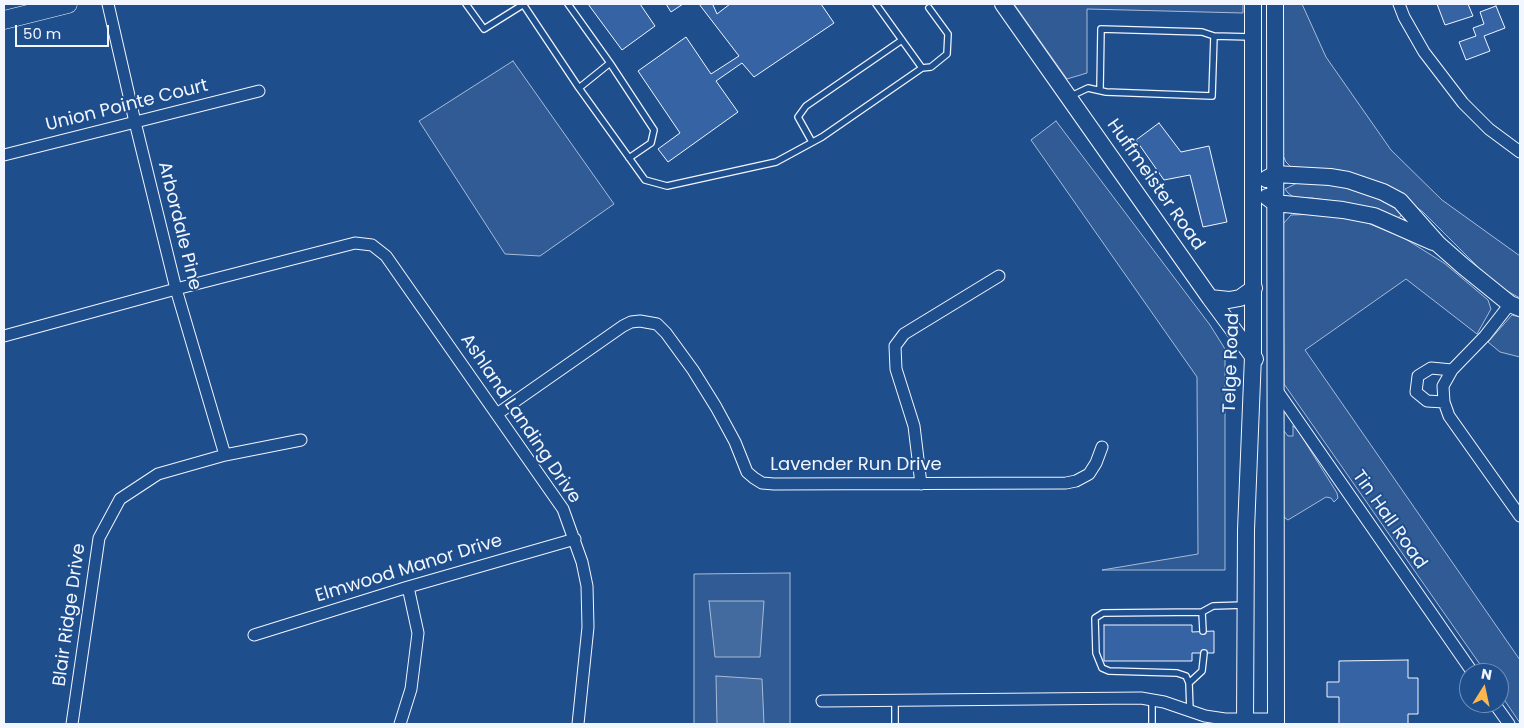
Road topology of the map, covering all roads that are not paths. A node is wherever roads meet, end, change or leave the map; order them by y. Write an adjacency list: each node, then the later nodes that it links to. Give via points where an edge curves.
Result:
1 (68, 4): 12 (main road)
2 (108, 4): 22 (street, Arbordale Pine)
3 (466, 4): 4 (lane, via 484,29)
4 (523, 4): 18 (lane)
5 (568, 4): 16 (lane)
6 (876, 4): 15 (lane)
7 (1003, 4): 21 (main road, Huffmeister Road)
8 (1253, 4): 14 (main road, Telge Road)
9 (1275, 4): 27 (main road)
10 (1399, 4): 24 (street, via 1424,52 1457,96 1489,129)
11 (929, 8): 17 (lane, via 948,34 947,54 931,68)
12 (4, 20)
13 (1214, 36): 14 (lane); 19 (lane, via 1212,96 1106,92); 19 (lane, via 1202,32 1101,29)
14 (1253, 37): 28 (main road, Telge Road)
15 (902, 40): 17 (lane); 23 (lane, via 806,106 798,117)
16 (610, 63): 18 (lane); 26 (lane, via 654,130 651,143)
17 (922, 68): 23 (lane)
18 (579, 88): 26 (lane)
19 (1100, 89): 21 (lane, via 1088,88)
20 (259, 91): 22 (street, Union Pointe Court)
21 (1069, 97): 34 (main road, Huffmeister Road)
22 (135, 122): 25 (street, Union Pointe Court); 33 (street, Arbordale Pine)
23 (812, 142): 26 (lane, via 776,162 666,186 645,180)
24 (1520, 152)
25 (4, 155)
26 (629, 158)
27 (1275, 174): 28 (main road); 29 (main road); 30 (main road, via 1348,180 1383,192 1400,201)
28 (1254, 186): 29 (main road); 32 (main road, Telge Road)
29 (1275, 203): 30 (main road, via 1374,216); 39 (main road)
30 (1438, 244): 35 (main road)
31 (999, 276): 45 (street, via 904,334 895,346 896,369 914,426)
32 (1254, 288): 34 (main road, via 1240,298); 37 (main road, Telge Road)
33 (176, 289): 36 (street); 41 (street, Ashland Landing Drive, via 355,243 372,244 386,256); 44 (street, Arbordale Pine)
34 (1210, 298): 37 (main road, Huffmeister Road)
35 (1515, 306): 38 (street)
36 (4, 336)
37 (1254, 356): 39 (main road, Huffmeister Road); 49 (main road, Telge Road)
38 (1452, 370): 40 (street, via 1444,386); 40 (street, via 1431,368 1418,376 1416,392 1427,401)
39 (1275, 388): 54 (street, Tin Hall Road); 62 (main road)
40 (1444, 402): 46 (street, via 1449,416)
41 (496, 414): 45 (street, Lavender Run Drive, via 623,326 631,322 648,322 657,324 666,333 693,370 735,442 747,472 762,483); 47 (street, Ashland Landing Drive, via 563,509)
42 (301, 440): 44 (street, Blair Ridge Drive)
43 (1102, 447): 45 (street, Lavender Run Drive, via 1089,474 1076,481)
44 (225, 455): 63 (street, Blair Ridge Drive, via 158,474 120,499 99,538)
45 (921, 484)
46 (1520, 516)
47 (575, 539): 48 (street, Elmwood Manor Drive); 65 (street, Ashland Landing Drive, via 587,586 588,627)
48 (408, 587): 52 (street, Elmwood Manor Drive); 64 (street, via 418,633 411,689)
49 (1245, 605): 50 (lane, via 1212,606); 61 (main road, Telge Road)
50 (1202, 612): 51 (lane); 55 (lane, via 1103,613 1095,618 1096,653 1102,668 1109,672 1177,673 1186,676)
51 (1203, 631)
52 (254, 635)
53 (1204, 653): 55 (lane, via 1202,671)
54 (1466, 663)
55 (1189, 683): 59 (lane)
56 (895, 700): 57 (street); 58 (street); 66 (lane)
57 (1152, 700): 59 (street); 67 (lane)
58 (822, 701)
59 (1190, 711): 61 (street)
60 (1501, 713): 68 (street)
61 (1245, 722): 62 (street)
62 (1276, 722)
63 (72, 724)
64 (400, 724)
65 (578, 724)
66 (895, 724)
67 (1152, 724)
68 (1509, 724)

